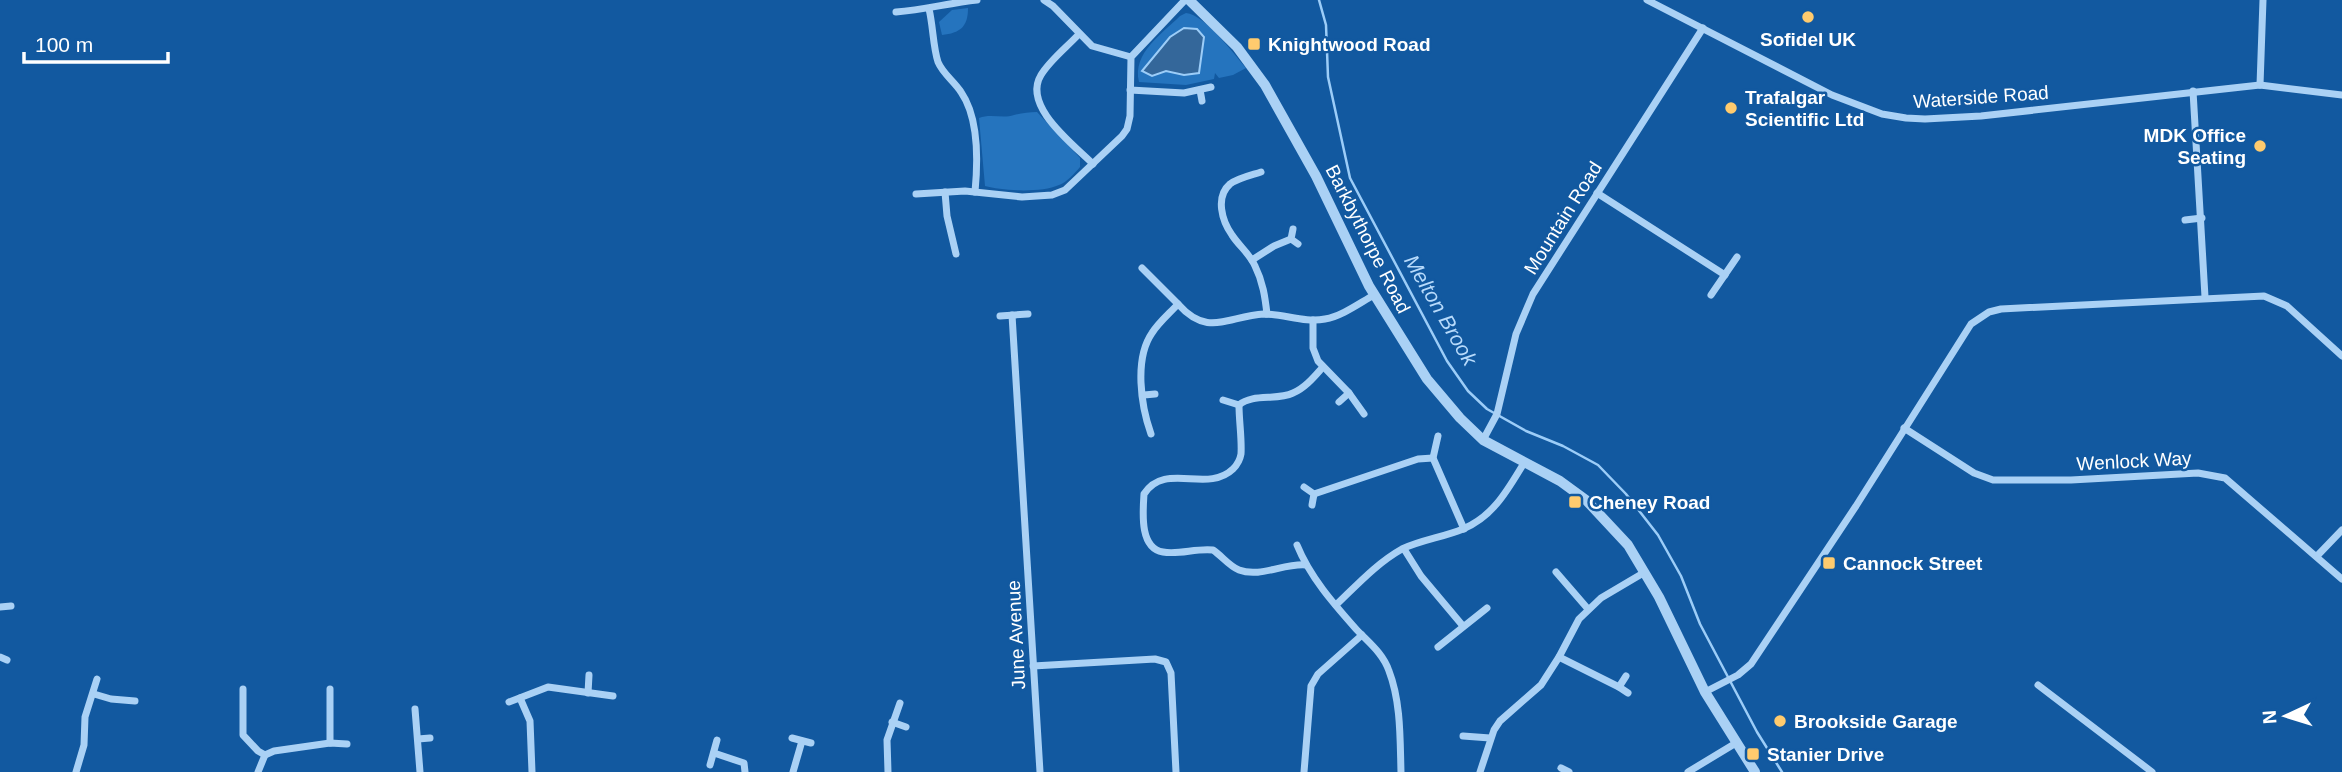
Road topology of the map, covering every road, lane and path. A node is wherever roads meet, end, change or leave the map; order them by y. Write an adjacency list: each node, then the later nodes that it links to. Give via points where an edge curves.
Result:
1 (977, 0): 6 (street)
2 (1187, 0): 11 (street); 37 (street, Barkbythorpe Road, via 1237,47 1263,81)
3 (1647, 0): 9 (street, Waterside Road)
4 (2263, 0): 12 (street)
5 (1047, 1): 10 (street)
6 (942, 2): 7 (street)
7 (929, 9): 8 (street); 22 (street, via 937,59 964,96 972,116)
8 (897, 12)
9 (1703, 28): 16 (street, Waterside Road, via 1859,107 1906,118 2003,114); 23 (street, Mountain Road)
10 (1079, 34): 11 (street, via 1095,48); 19 (street, via 1040,76 1037,98 1044,113)
11 (1131, 57): 14 (street)
12 (2260, 85): 16 (street, Waterside Road); 17 (street, Waterside Road)
13 (1211, 87): 15 (street)
14 (1130, 90): 15 (street); 19 (street, via 1127,129)
15 (1200, 90): 18 (street)
16 (2193, 91): 25 (street)
17 (2342, 95)
18 (1202, 101)
19 (1093, 164): 22 (street, via 1072,186 1056,194 1018,197)
20 (1261, 172): 32 (street, via 1229,180 1222,200 1229,232)
21 (945, 192): 22 (street); 24 (street); 28 (street)
22 (975, 192)
23 (1597, 193): 34 (street); 58 (street, Mountain Road, via 1519,322 1499,406)
24 (916, 194)
25 (2202, 218): 26 (street); 39 (street)
26 (2185, 220)
27 (1293, 229): 32 (street, via 1295,242)
28 (953, 242): 29 (street); 30 (street)
29 (943, 244)
30 (956, 254)
31 (1737, 257): 34 (street)
32 (1252, 260): 42 (street, via 1263,286)
33 (1142, 268): 35 (street)
34 (1725, 275): 38 (street)
35 (1151, 276): 36 (street); 40 (street)
36 (1144, 284)
37 (1374, 295): 45 (street, via 1337,315); 58 (street, Barkbythorpe Road, via 1427,379)
38 (1711, 295)
39 (2206, 298): 46 (street, via 2264,296 2279,301); 55 (street, via 1989,312 1971,324)
40 (1178, 304): 42 (street, via 1192,318 1209,323); 50 (street, via 1147,343 1142,364)
41 (1028, 314): 43 (street)
42 (1266, 314): 45 (street)
43 (1012, 315): 44 (street); 63 (street, June Avenue)
44 (1000, 316)
45 (1313, 320): 47 (street, via 1313,348)
46 (2342, 356)
47 (1322, 368): 48 (street); 53 (street, via 1293,393)
48 (1349, 393): 52 (street); 54 (street)
49 (1155, 394): 50 (street)
50 (1144, 395): 56 (street)
51 (1223, 400): 53 (street)
52 (1339, 402)
53 (1239, 405): 71 (street, via 1241,455 1237,465 1217,479 1153,483 1144,494 1146,535 1155,549 1163,552 1213,550 1230,565 1248,572)
54 (1364, 414)
55 (1904, 428): 70 (street, Wenlock Way, via 1974,473 1993,480 2218,475); 92 (street, via 1751,664)
56 (1151, 434)
57 (1438, 436): 59 (street)
58 (1483, 440): 60 (street, Barkbythorpe Road)
59 (1433, 458): 62 (street); 66 (street)
60 (1524, 463): 66 (street, via 1497,504); 73 (street, Barkbythorpe Road, via 1586,500 1628,545)
61 (1304, 487): 62 (street)
62 (1314, 494): 65 (street)
63 (1023, 495): 64 (street); 84 (street, June Avenue)
64 (1032, 495)
65 (1312, 505)
66 (1464, 529): 69 (street)
67 (2342, 530): 70 (street)
68 (1297, 545): 71 (street)
69 (1404, 548): 75 (street); 80 (street)
70 (2317, 556): 74 (street, Wenlock Way)
71 (1306, 565): 75 (street)
72 (1556, 572): 79 (street)
73 (1645, 572): 79 (street); 92 (street, Barkbythorpe Road)
74 (2342, 579)
75 (1336, 605): 81 (street)
76 (11, 606): 77 (street)
77 (0, 607)
78 (1487, 608): 80 (street)
79 (1588, 609): 83 (street)
80 (1463, 626): 82 (street)
81 (1362, 635): 132 (street, via 1318,674 1311,686); 133 (street, via 1389,669)
82 (1438, 647)
83 (1559, 657): 89 (street); 111 (street, via 1541,685 1500,721)
84 (1034, 666): 130 (street, June Avenue); 131 (street, via 1166,662 1171,673)
85 (589, 675): 93 (street)
86 (1626, 676): 89 (street)
87 (97, 679): 95 (street)
88 (2038, 685): 138 (street)
89 (1619, 687): 94 (street)
90 (243, 689): 101 (street)
91 (330, 689): 98 (street)
92 (1705, 692): 116 (street, Barkbythorpe Road)
93 (588, 693): 96 (street); 97 (street, via 548,687)
94 (1628, 693)
95 (94, 694): 100 (street); 123 (street)
96 (613, 696)
97 (520, 698): 103 (street); 126 (street, via 530,721)
98 (331, 699): 99 (street); 115 (street)
99 (340, 699)
100 (135, 701)
101 (243, 702): 102 (street); 120 (street, via 243,736)
102 (253, 702)
103 (509, 702)
104 (900, 703): 106 (street)
105 (415, 709): 112 (street)
106 (892, 722): 107 (street); 129 (street, via 886,749)
107 (906, 727)
108 (1463, 736): 111 (street)
109 (430, 738): 112 (street)
110 (792, 738): 114 (street)
111 (1490, 738): 134 (street)
112 (418, 739): 125 (street)
113 (717, 740): 119 (street)
114 (802, 741): 118 (street); 128 (street)
115 (330, 743): 117 (street); 120 (street)
116 (1736, 743): 136 (street); 137 (street, Barkbythorpe Road)
117 (347, 744)
118 (811, 744)
119 (713, 753): 121 (street); 127 (street, via 744,762)
120 (265, 755): 124 (street)
121 (710, 765)
122 (1561, 768): 135 (street)
123 (76, 772)
124 (258, 772)
125 (420, 772)
126 (532, 772)
127 (745, 772)
128 (793, 772)
129 (888, 772)
130 (1040, 772)
131 (1177, 772)
132 (1304, 772)
133 (1401, 772)
134 (1480, 772)
135 (1569, 772)
136 (1688, 772)
137 (1755, 772)
138 (2152, 772)

